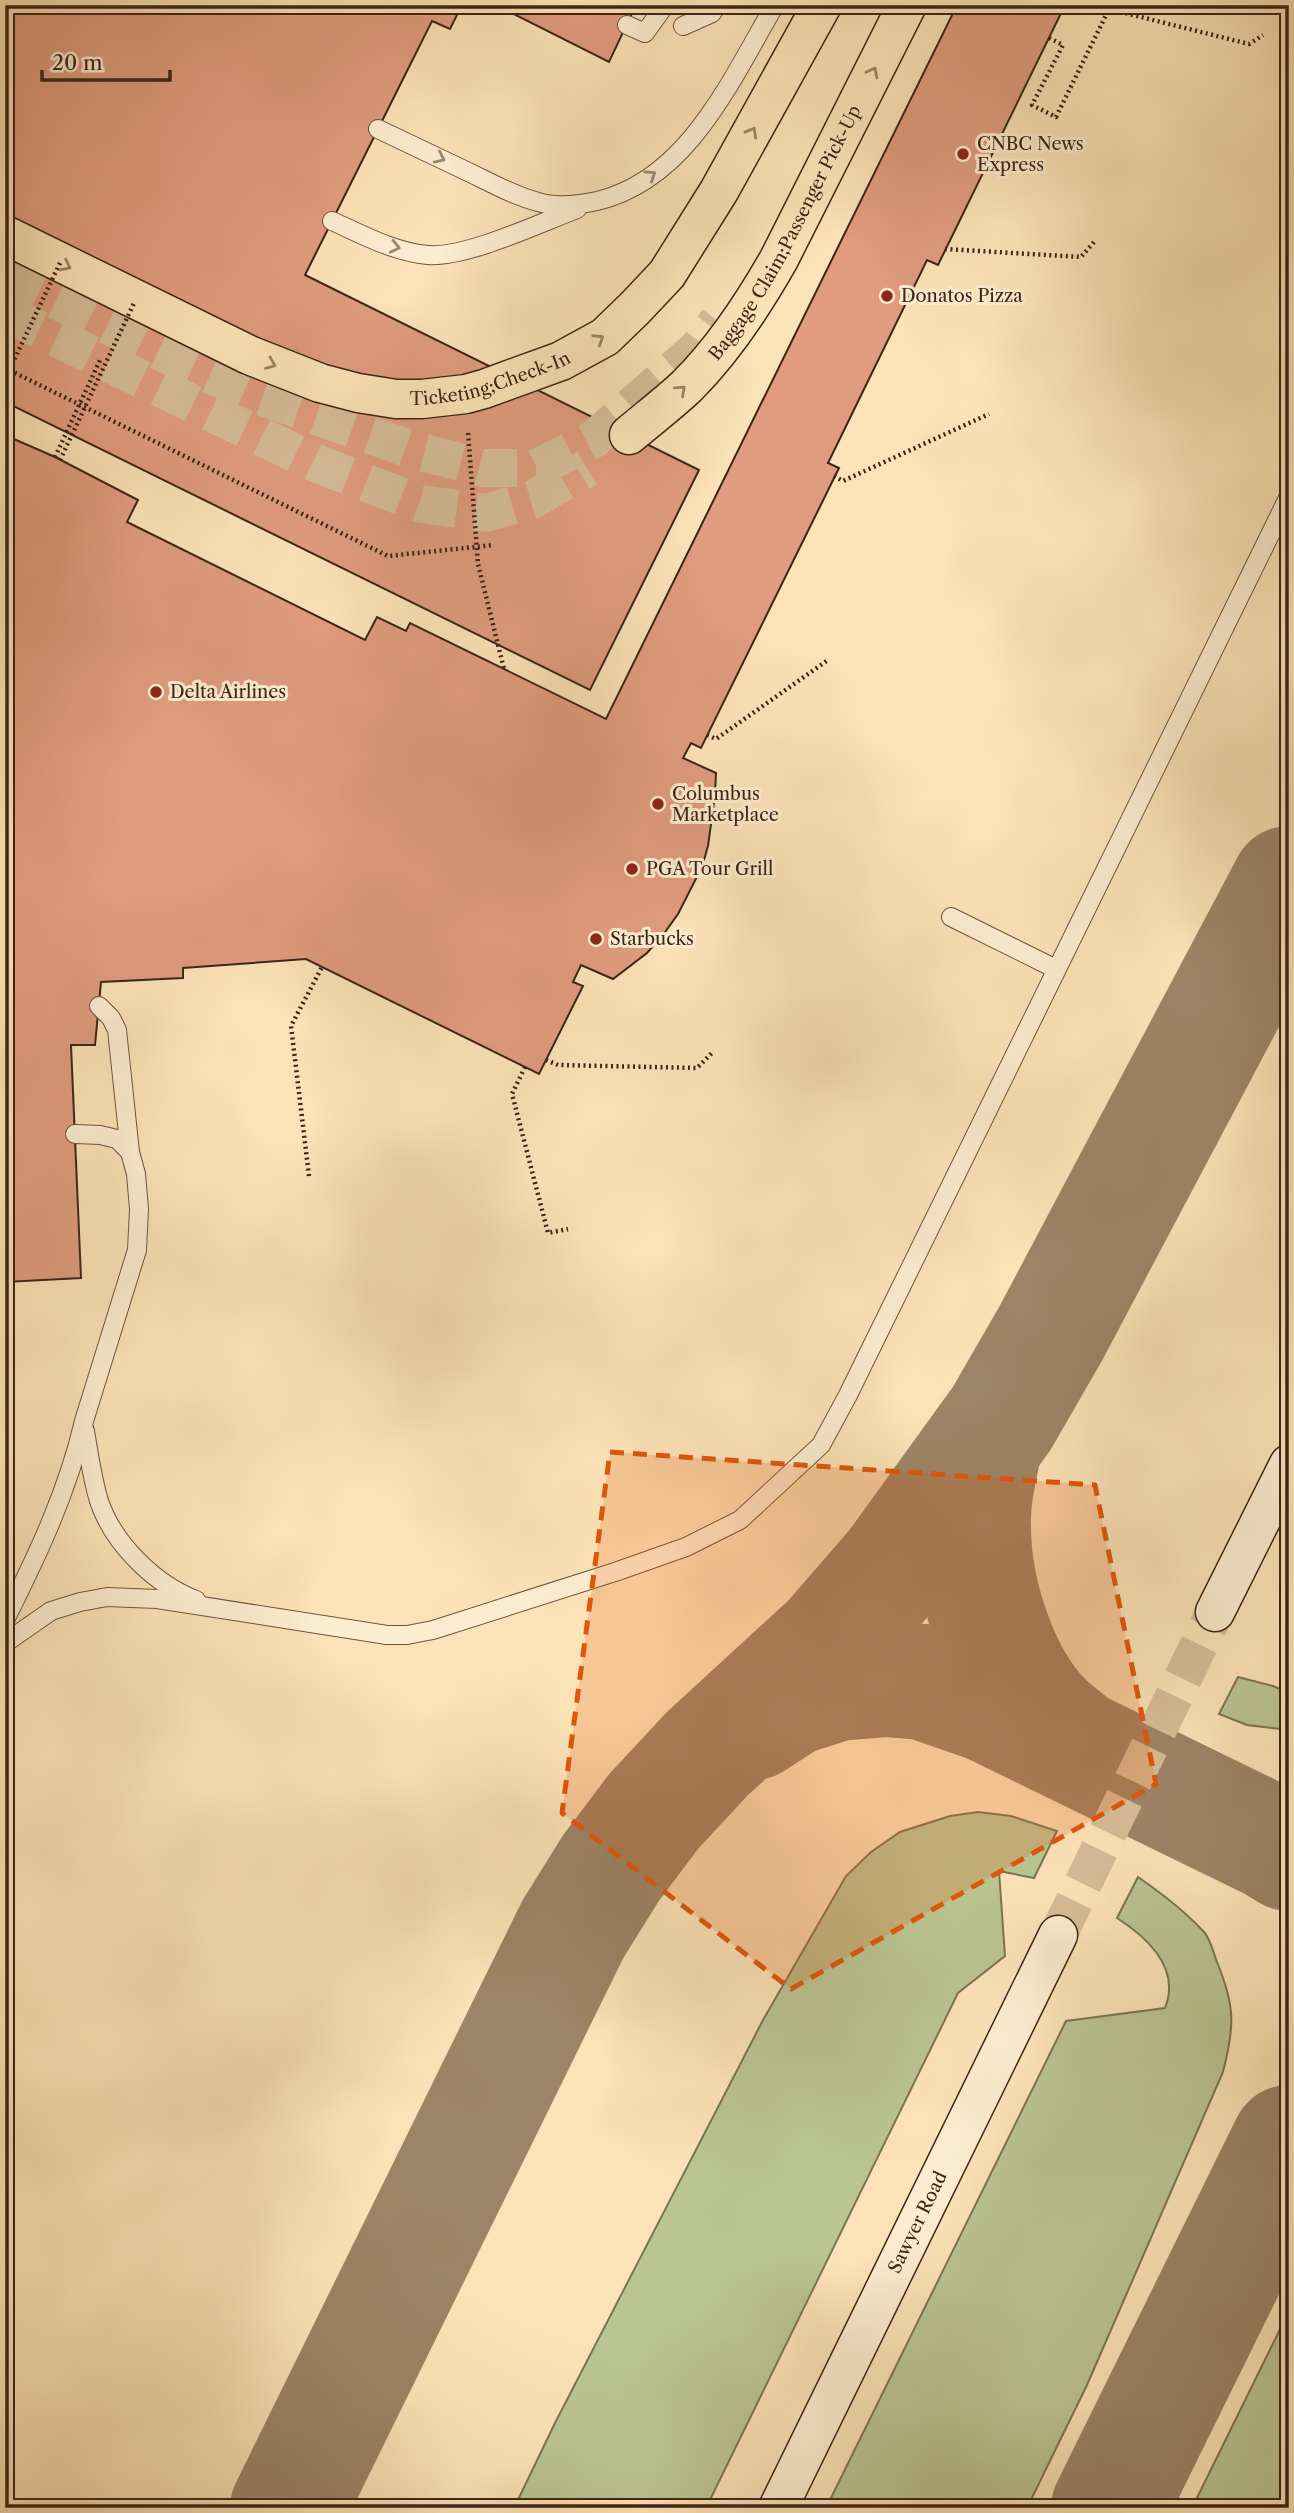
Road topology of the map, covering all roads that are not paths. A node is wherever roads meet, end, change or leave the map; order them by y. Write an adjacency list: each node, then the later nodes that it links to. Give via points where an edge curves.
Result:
1 (665, 5): 6 (lane, via 645,33)
2 (717, 5): 7 (lane, via 712,13)
3 (775, 5): 9 (lane, one-way to 3, via 649,177 687,145)
4 (822, 5): 11 (main road, Ticketing;Check-In, one-way to 4, via 249,355 320,383 396,399 466,394 561,361 605,337 635,309 667,274 719,191)
5 (907, 5): 12 (main road, Baggage Claim;Passenger Pick-Up, one-way to 5, via 687,385 759,294)
6 (627, 26)
7 (683, 26)
8 (378, 129): 9 (lane, one-way to 9, via 541,203 584,204)
9 (607, 199): 10 (lane, one-way to 9, via 380,243 429,255 466,250)
10 (332, 221)
11 (5, 235)
12 (629, 435)
13 (1289, 496): 15 (lane)
14 (951, 917): 15 (lane)
15 (1056, 969): 21 (lane, via 821,1445 740,1520 686,1547 615,1572 407,1635)
16 (99, 1006): 18 (lane, via 117,1030)
17 (75, 1134): 18 (lane, via 117,1139)
18 (130, 1152): 19 (lane, via 139,1209 137,1250)
19 (84, 1421): 21 (lane, via 100,1503 117,1535 163,1581); 23 (lane, via 41,1548)
20 (1289, 1464): 22 (street)
21 (215, 1607): 24 (lane, via 107,1597 51,1611)
22 (1215, 1612)
23 (5, 1620)
24 (5, 1643)
25 (1058, 1934): 26 (street, Sawyer Road)
26 (778, 2508)

